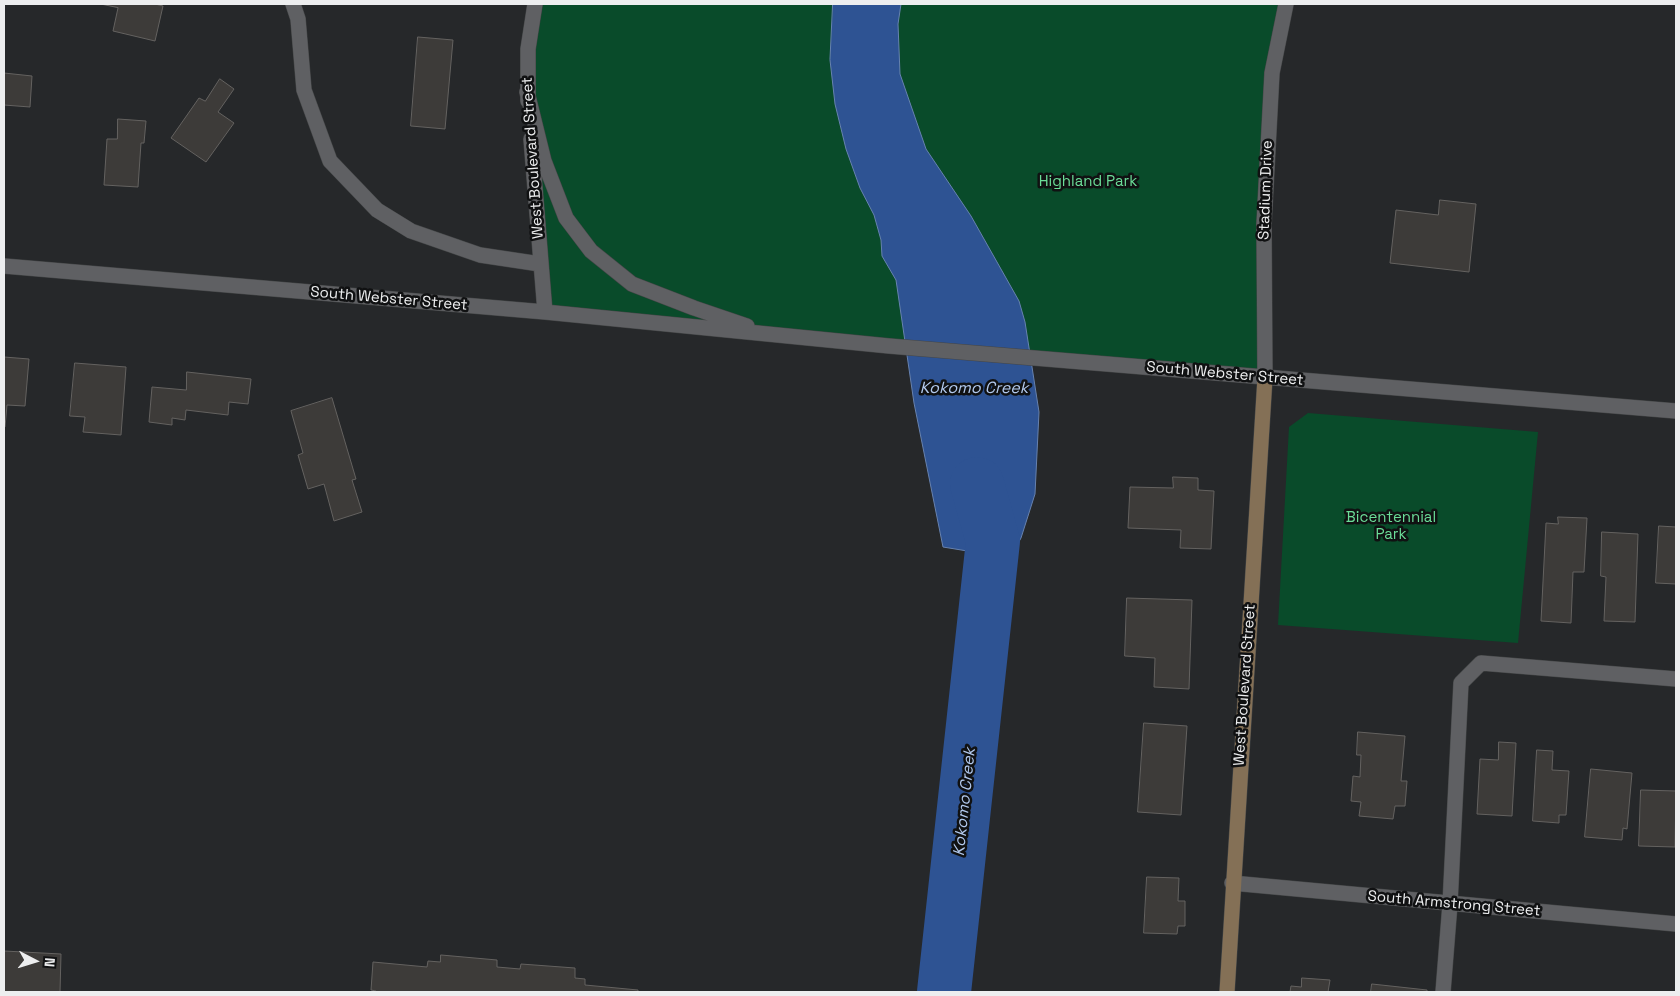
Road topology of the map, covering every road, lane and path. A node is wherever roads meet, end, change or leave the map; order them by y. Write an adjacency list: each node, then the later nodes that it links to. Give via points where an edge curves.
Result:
1 (293, 4): 5 (street, via 298,19 304,90 330,161 378,210 411,231 480,255)
2 (535, 4): 4 (street, West Boulevard Street, via 528,49)
3 (1286, 4): 9 (street, Stadium Drive, via 1272,73 1264,224)
4 (528, 92): 5 (street, West Boulevard Street); 8 (street, South Webster Street, via 544,161 566,218 591,251 632,284)
5 (540, 264): 7 (street, West Boulevard Street)
6 (4, 266): 7 (street, South Webster Street)
7 (544, 312): 8 (street, South Webster Street)
8 (774, 334): 9 (street, South Webster Street)
9 (1265, 378): 10 (street, South Webster Street); 12 (main road, West Boulevard Street)
10 (1676, 411)
11 (1676, 680): 13 (street, via 1481,663 1461,684)
12 (1232, 883): 13 (street, South Armstrong Street); 15 (main road, West Boulevard Street)
13 (1450, 904): 14 (street, South Armstrong Street); 16 (street)
14 (1676, 924)
15 (1226, 992)
16 (1444, 992)

